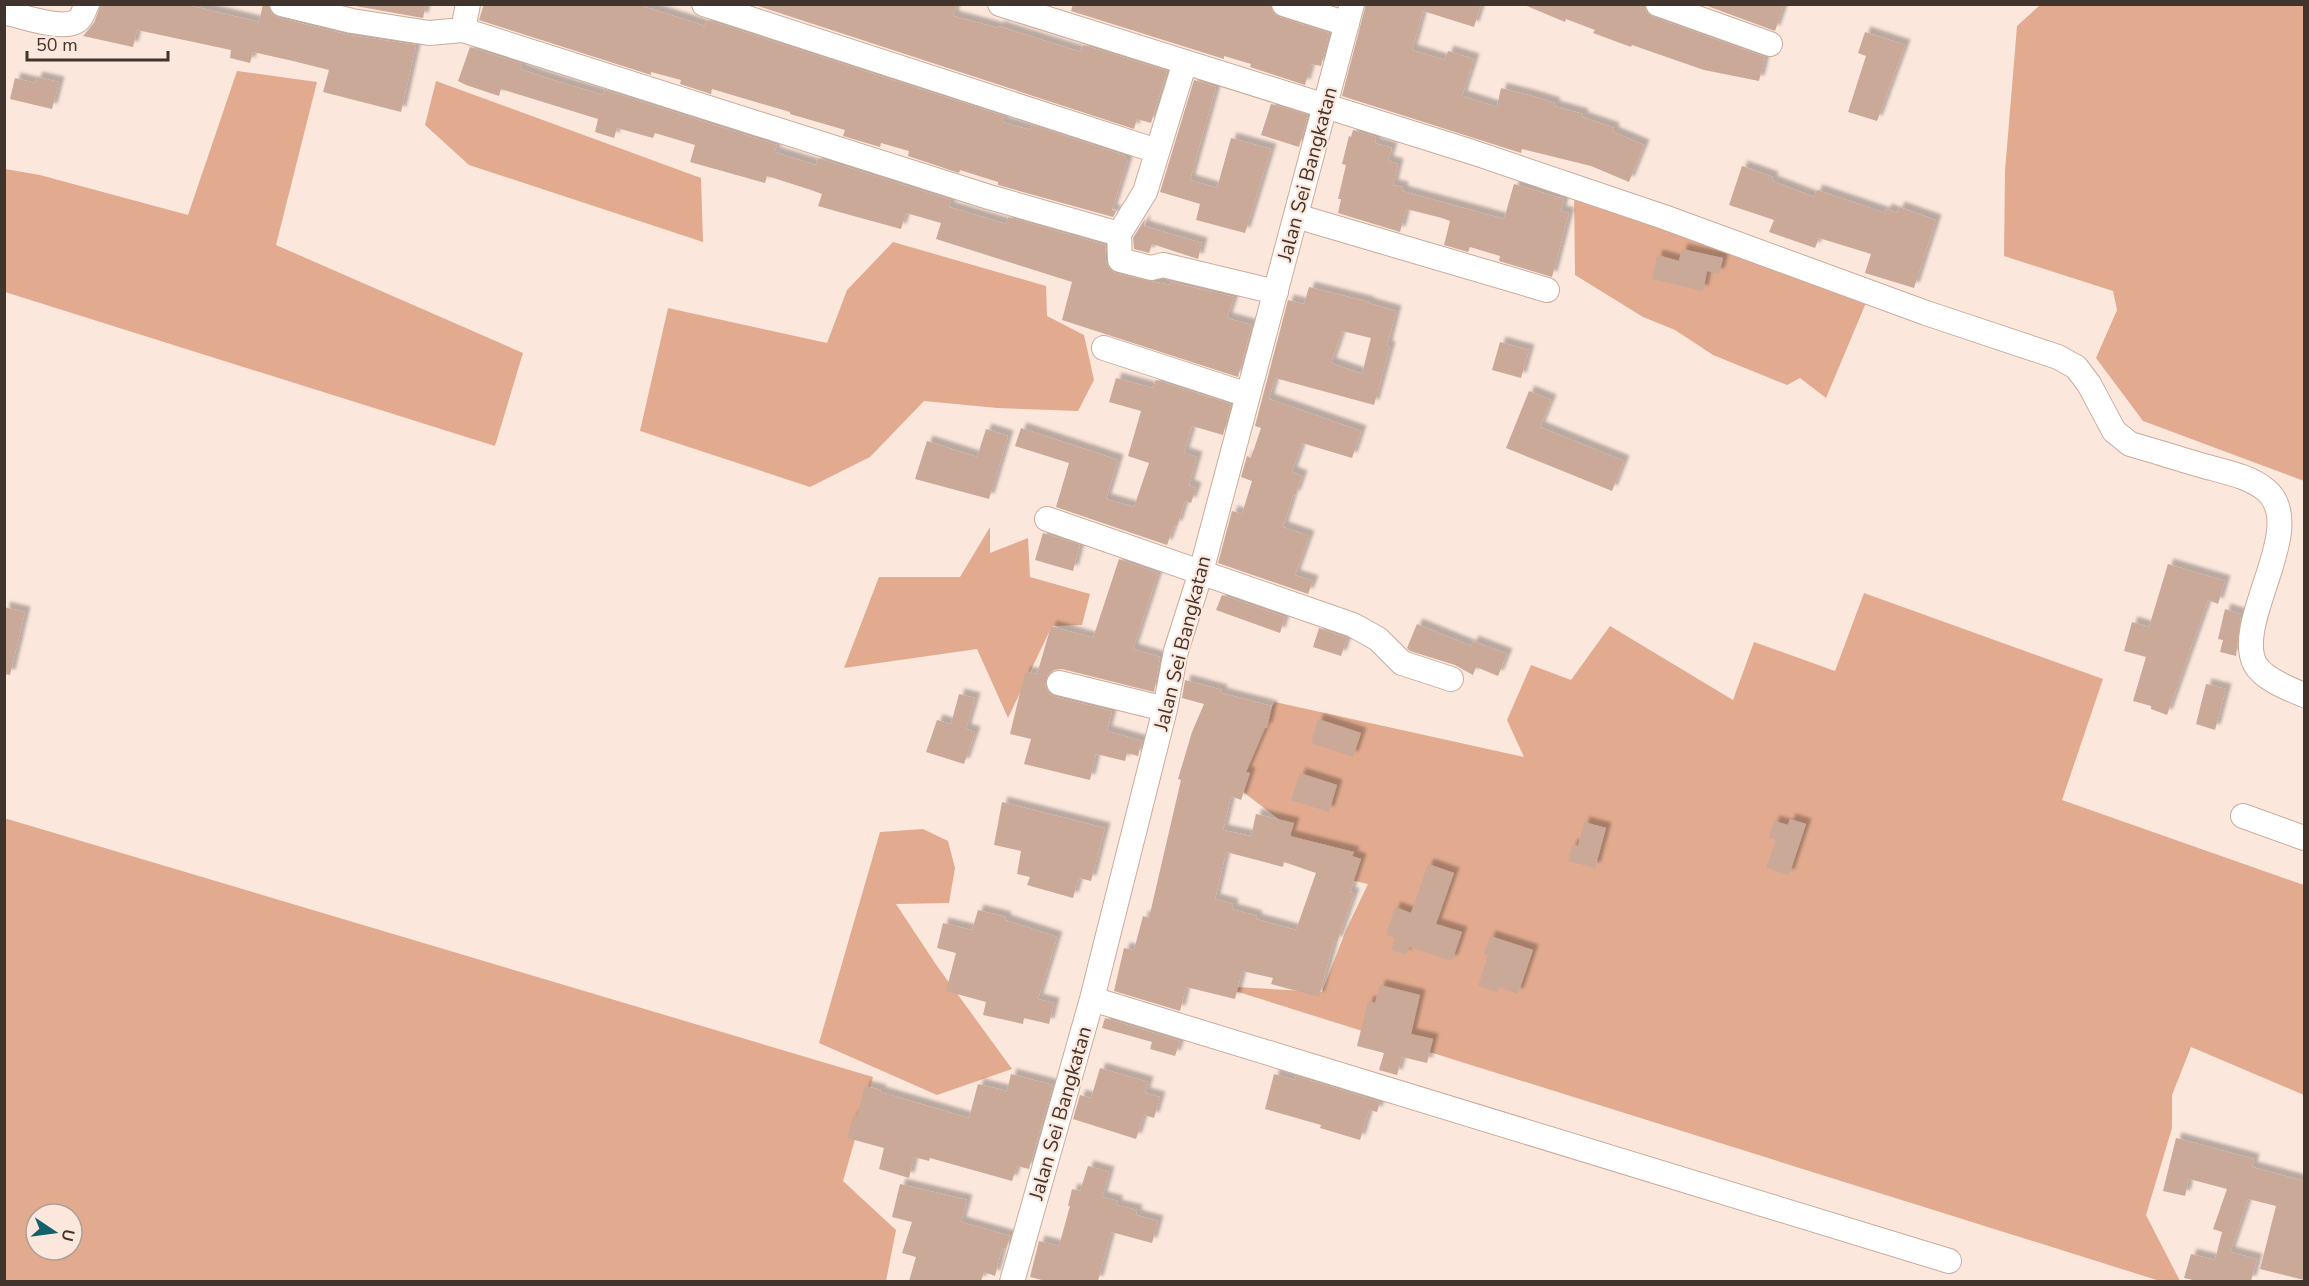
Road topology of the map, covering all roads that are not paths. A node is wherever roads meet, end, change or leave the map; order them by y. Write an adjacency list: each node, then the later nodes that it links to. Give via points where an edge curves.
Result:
1 (87, 4): 8 (street, via 78,21 70,24 42,22)
2 (282, 4): 10 (street, via 352,21 429,33)
3 (468, 4): 10 (street)
4 (704, 4): 14 (street)
5 (1000, 4): 12 (street)
6 (1284, 4): 9 (street)
7 (1658, 4): 11 (street)
8 (4, 12)
9 (1350, 14): 13 (street, Jalan Sei Bangkatan)
10 (463, 30): 16 (street)
11 (1770, 44)
12 (1185, 62): 13 (street); 14 (street)
13 (1325, 105): 15 (street, Jalan Sei Bangkatan); 25 (street, via 1664,216 1926,313 2058,357 2076,368 2114,431 2130,444 2249,479 2268,491 2279,506 2281,528 2250,650 2256,666 2269,678)
14 (1157, 151): 16 (street, via 1145,192)
15 (1296, 216): 17 (street); 18 (street, Jalan Sei Bangkatan)
16 (1119, 234): 18 (street, via 1120,260 1150,268 1163,265)
17 (1546, 290)
18 (1276, 292): 20 (street, Jalan Sei Bangkatan)
19 (1104, 348): 20 (street)
20 (1248, 395): 22 (street, Jalan Sei Bangkatan)
21 (1047, 519): 22 (street)
22 (1200, 572): 23 (street, via 1353,625 1378,639 1402,663); 26 (street, Jalan Sei Bangkatan, via 1176,651)
23 (1451, 679)
24 (1059, 683): 26 (street)
25 (2304, 695)
26 (1165, 709): 29 (street, Jalan Sei Bangkatan)
27 (2243, 816): 28 (street)
28 (2304, 838)
29 (1092, 999): 30 (street); 31 (street, Jalan Sei Bangkatan)
30 (1949, 1261)
31 (1012, 1281)

